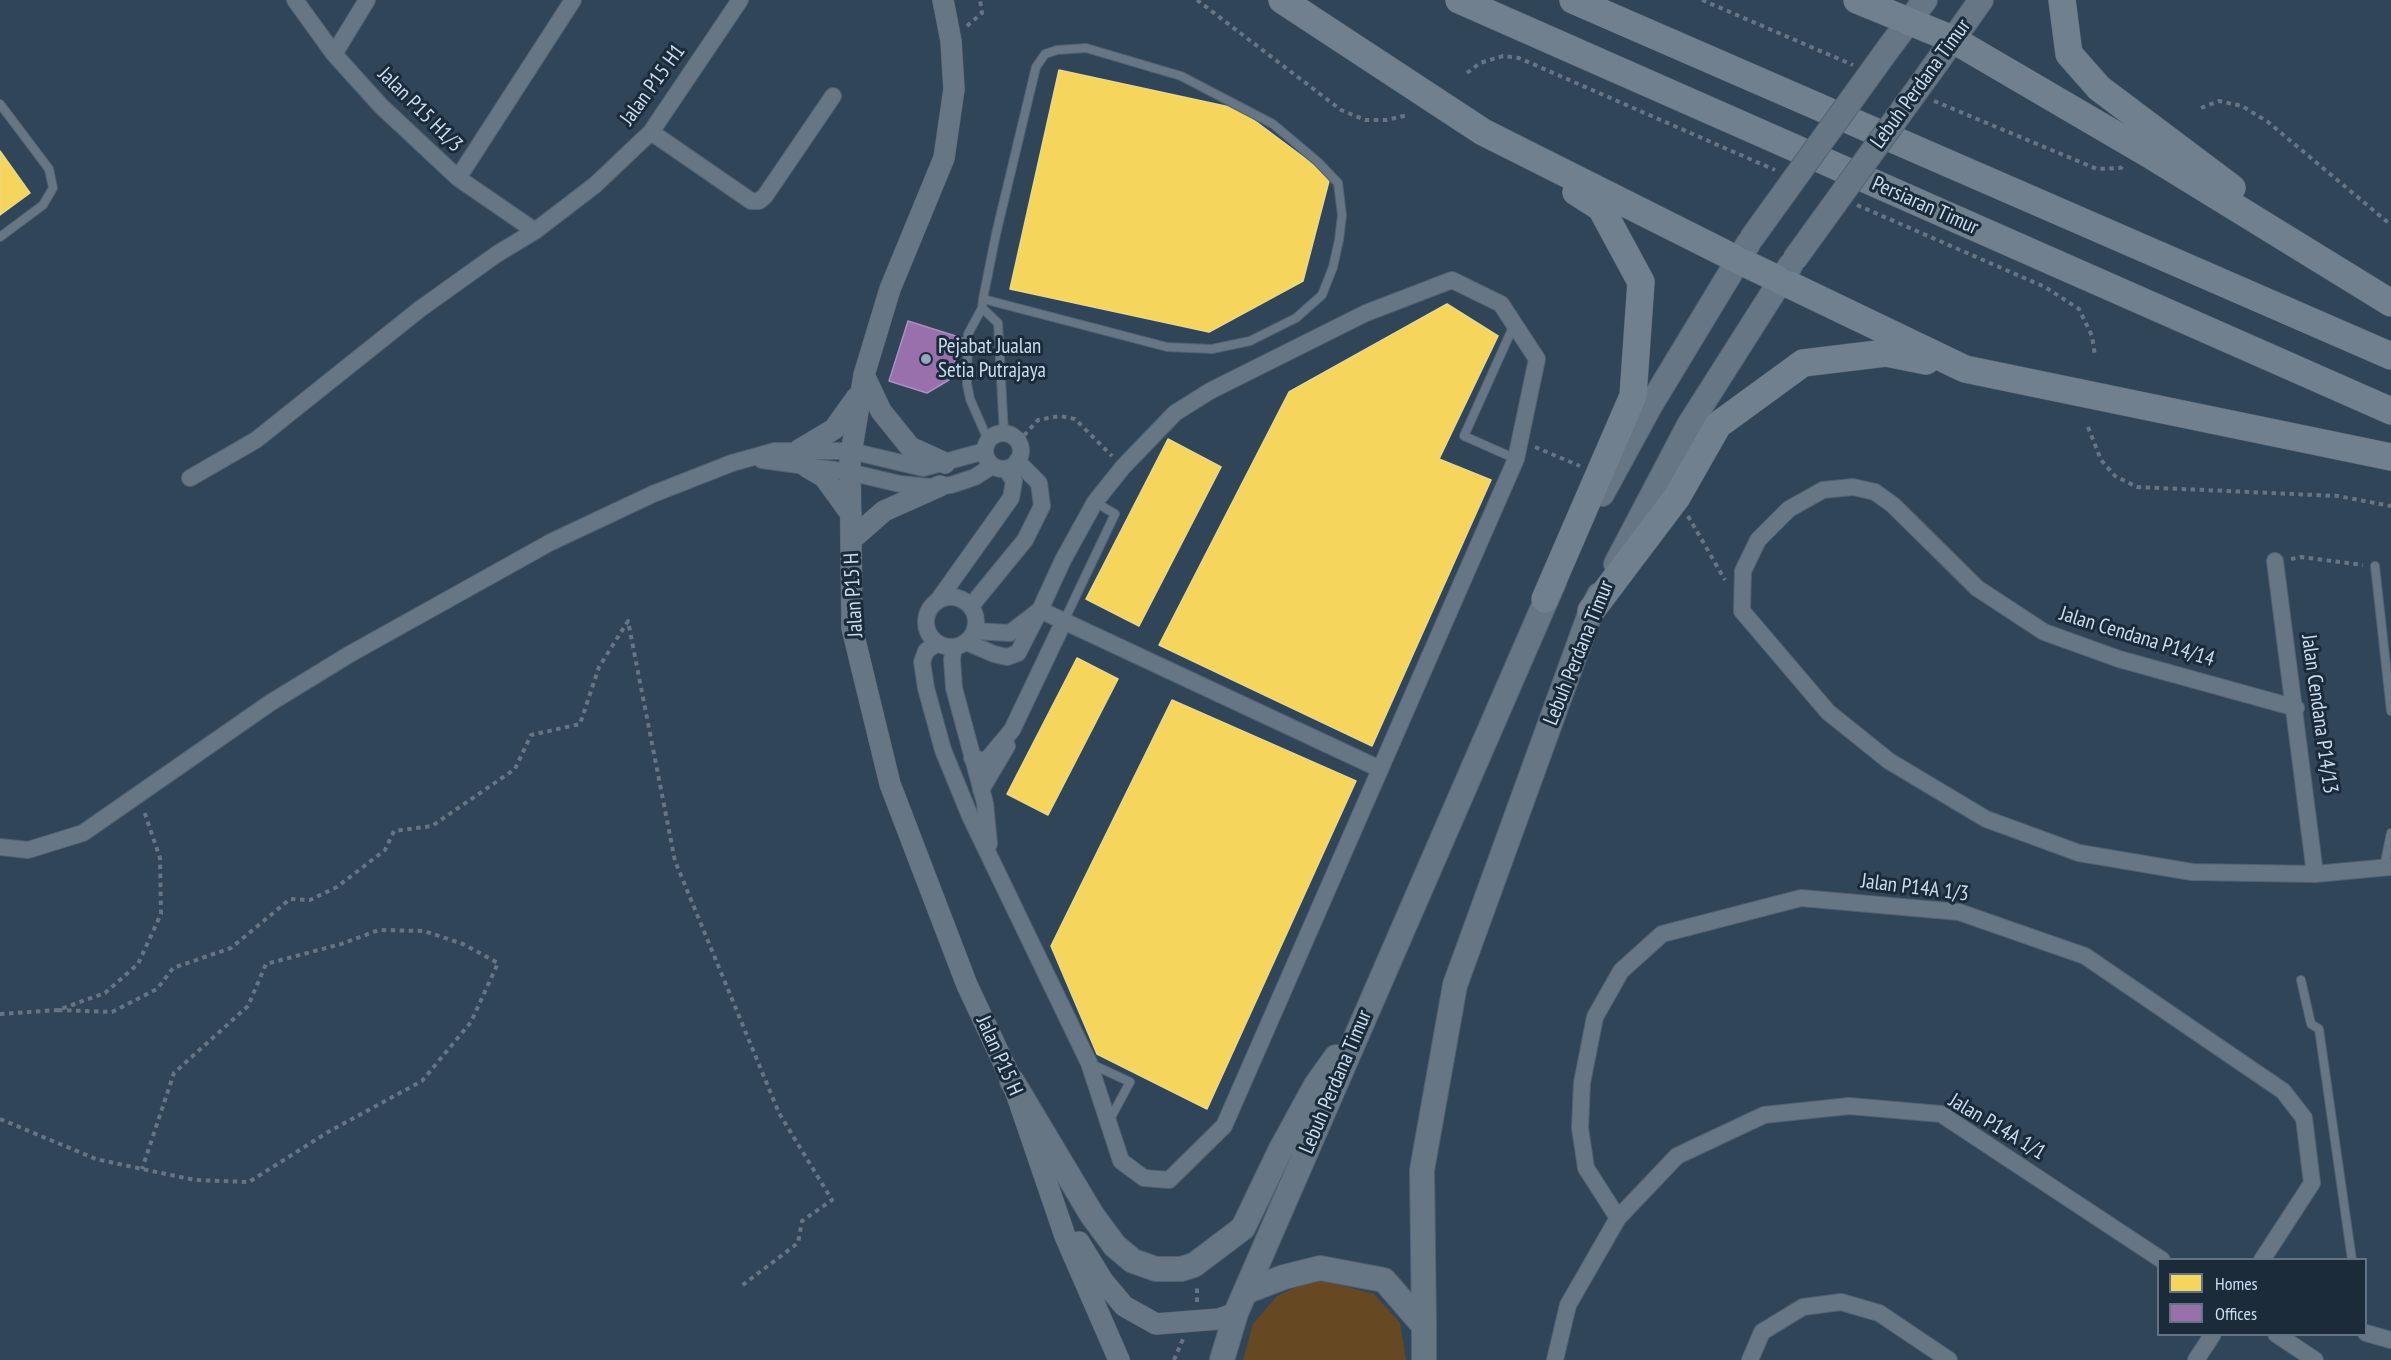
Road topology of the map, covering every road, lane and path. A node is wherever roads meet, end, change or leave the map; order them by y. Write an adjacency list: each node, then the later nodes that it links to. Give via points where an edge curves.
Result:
1 (295, 0): 17 (street, Jalan P15 H1/3)
2 (367, 0): 17 (street)
3 (573, 0): 24 (street)
4 (740, 0): 22 (street, Jalan P15 H1)
5 (980, 0): 16 (path, via 981,13)
6 (1197, 0): 21 (path, via 1341,110 1365,120)
7 (1282, 0): 23 (main road)
8 (1459, 0): 37 (main road, Persiaran Timur)
9 (1573, 0): 34 (main road)
10 (1857, 0): 14 (main road)
11 (1981, 0): 15 (main road, Lebuh Perdana Timur)
12 (2062, 0): 30 (main road, via 2069,54 2099,88)
13 (944, 3): 16 (street, Jalan P15 H)
14 (1917, 10): 15 (main road); 28 (main road, Lebuh Perdana Timur, bridge)
15 (1952, 39): 29 (main road, Lebuh Perdana Timur, bridge); 30 (main road, via 2152,156)
16 (951, 40): 36 (street, Jalan P15 H, via 954,89 944,158 890,289)
17 (334, 54): 24 (street, Jalan P15 H1/3, via 381,106)
18 (833, 96): 22 (street, via 759,201 751,201)
19 (0, 104): 27 (lane, via 49,169 53,188 43,205)
20 (2201, 108): 25 (path, via 2219,101 2242,106 2268,122)
21 (1408, 115)
22 (651, 132): 26 (street, Jalan P15 H1, via 595,186)
23 (1483, 132): 28 (main road); 48 (main road, via 1601,208 1641,282 1633,396)
24 (458, 178): 26 (street, Jalan P15 H1/3)
25 (2391, 225)
26 (535, 231): 49 (street, Jalan P15 H1, via 420,309 256,440)
27 (0, 237)
28 (1744, 250): 29 (main road); 59 (main road, Lebuh Perdana Timur, via 1650,406)
29 (1787, 270): 35 (main road); 62 (main road, Lebuh Perdana Timur, via 1689,425)
30 (2366, 289): 31 (main road)
31 (2391, 303)
32 (982, 304): 32 (lane, via 1036,66 1045,54 1086,48 1181,76 1273,124 1338,183 1342,215 1339,240 1322,295 1296,318 1250,341 1212,349 1167,347); 39 (lane, via 998,323); 39 (lane, via 968,334 967,384 970,399)
33 (1514, 325): 43 (street, via 1537,359); 43 (lane, via 1464,436); 47 (street, via 1501,304 1452,280 1366,313 1210,391 1175,413)
34 (2391, 357)
35 (1965, 369): 41 (main road); 51 (main road, via 1886,353 1803,363 1718,425)
36 (863, 381): 42 (street, via 845,417); 44 (street, Jalan P15 H); 45 (street, via 910,447)
37 (2391, 411)
38 (2088, 427): 53 (path, via 2101,460 2115,476 2138,486 2338,496)
39 (999, 442): 45 (street); 46 (street); 46 (street, via 1020,452); 47 (path, via 1038,420 1060,416 1075,419)
40 (1533, 446): 48 (path)
41 (2391, 457)
42 (803, 459): 44 (street); 54 (street, via 824,477); 73 (street, via 743,461 622,508 552,542 270,703)
43 (1516, 459): 71 (street)
44 (850, 461): 45 (street, via 922,468); 50 (street, via 900,484); 54 (street, Jalan P15 H)
45 (945, 463)
46 (1005, 466): 50 (street); 58 (street, via 1014,481 1011,498); 60 (street, via 1039,483 1041,506 1025,540)
47 (1123, 468): 52 (street)
48 (1599, 475): 59 (main road)
49 (190, 478)
50 (940, 486): 55 (street, via 884,511)
51 (1677, 497): 62 (main road); 63 (path)
52 (1095, 502): 61 (street); 64 (lane, via 1115,514)
53 (2391, 506)
54 (852, 514): 55 (street, Jalan P15 H)
55 (851, 540): 84 (street, Jalan P15 H, via 852,628 890,784 967,985)
56 (2275, 561): 57 (path, via 2301,557); 67 (street, Jalan Cendana P14/13)
57 (2375, 567): 68 (lane)
58 (939, 599): 60 (street, via 957,597); 66 (street, via 928,611 926,620)
59 (1545, 599): 82 (main road, Lebuh Perdana Timur)
60 (971, 606): 65 (street, via 975,614)
61 (1040, 610): 64 (street); 65 (street, via 1010,633); 65 (street, via 1017,653 1007,657)
62 (1591, 610): 97 (main road, Lebuh Perdana Timur, via 1455,985 1422,1170)
63 (1743, 611): 67 (street, Jalan Cendana P14/14, via 1743,571 1758,540 1789,509 1823,490 1853,487 1875,492 1893,505 1977,588 2044,632 2119,659); 78 (street, via 1828,712 1889,760 1986,819 2090,855 2192,872)
64 (1064, 621): 69 (street); 71 (street)
65 (965, 640): 66 (street); 70 (street, via 952,659 954,688)
66 (937, 643): 76 (street, via 926,651 922,662 926,688 947,759)
67 (2296, 708): 78 (street, Jalan Cendana P14/13)
68 (2391, 711)
69 (1012, 730): 70 (street, via 986,761); 72 (street, via 1006,752)
70 (972, 759): 72 (street)
71 (1380, 769): 86 (street, via 1224,1126 1168,1180 1144,1178 1121,1161)
72 (981, 790): 76 (street)
73 (139, 796): 75 (street, via 83,833 28,850); 80 (path, via 160,858 161,914 138,964 105,993)
74 (2391, 833): 77 (lane)
75 (0, 847)
76 (990, 854): 83 (street)
77 (2387, 867): 78 (street)
78 (2315, 874)
79 (2301, 980): 92 (lane, via 2311,1024 2319,1029)
80 (58, 1010): 81 (path); 94 (path, via 112,1012 157,989 172,968 231,948 290,899 310,900 337,887 385,850 394,831 432,826 515,769 531,735 580,724 599,666 628,621 675,861 779,1113 832,1200 802,1221 798,1243)
81 (0, 1014)
82 (1361, 1023): 84 (main road, via 1316,1085 1244,1228 1194,1265 1181,1269 1156,1269 1133,1261 1115,1246 1092,1215); 95 (main road, Lebuh Perdana Timur)
83 (1089, 1063): 86 (street); 86 (lane, via 1130,1082)
84 (1012, 1081): 88 (street, Jalan P15 H)
85 (0, 1119): 87 (path, via 96,1159)
86 (1108, 1123)
87 (142, 1169): 87 (path, via 195,1180 249,1182 328,1132 422,1081 471,1022 498,963 463,944 424,931 379,930 266,964 248,1006 174,1073)
88 (1054, 1200): 95 (street, Jalan P15 H, via 1103,1281 1124,1306 1156,1324 1219,1319); 103 (street, Jalan P15 H, via 1065,1236)
89 (1618, 1218): 90 (street, Jalan P14A 1/1, via 1677,1156 1764,1115 1850,1106 1941,1114); 91 (street, Jalan P14A 1/3, via 1586,1168 1580,1128 1582,1083 1595,1017 1621,971 1662,934 1802,898 1959,912 2085,956 2283,1091 2304,1118 2312,1183); 107 (street, Jalan P14A 1/1, via 1568,1305)
90 (2159, 1258)
91 (2263, 1258)
92 (2352, 1258)
93 (1197, 1276): 96 (path)
94 (740, 1287)
95 (1241, 1303): 97 (main road, via 1320,1268 1384,1280); 105 (main road, Lebuh Perdana Timur)
96 (1196, 1308)
97 (1424, 1326): 106 (main road, Lebuh Perdana Timur)
98 (2367, 1333): 102 (street)
99 (1185, 1336): 104 (path)
100 (2212, 1336): 110 (street)
101 (2278, 1336): 111 (street)
102 (2391, 1340)
103 (1119, 1360)
104 (1174, 1360)
105 (1222, 1360)
106 (1424, 1360)
107 (1555, 1360)
108 (1750, 1360): 109 (street, via 1762,1332 1803,1308 1841,1302 1879,1313)
109 (1949, 1360)
110 (2196, 1360)
111 (2315, 1360)

